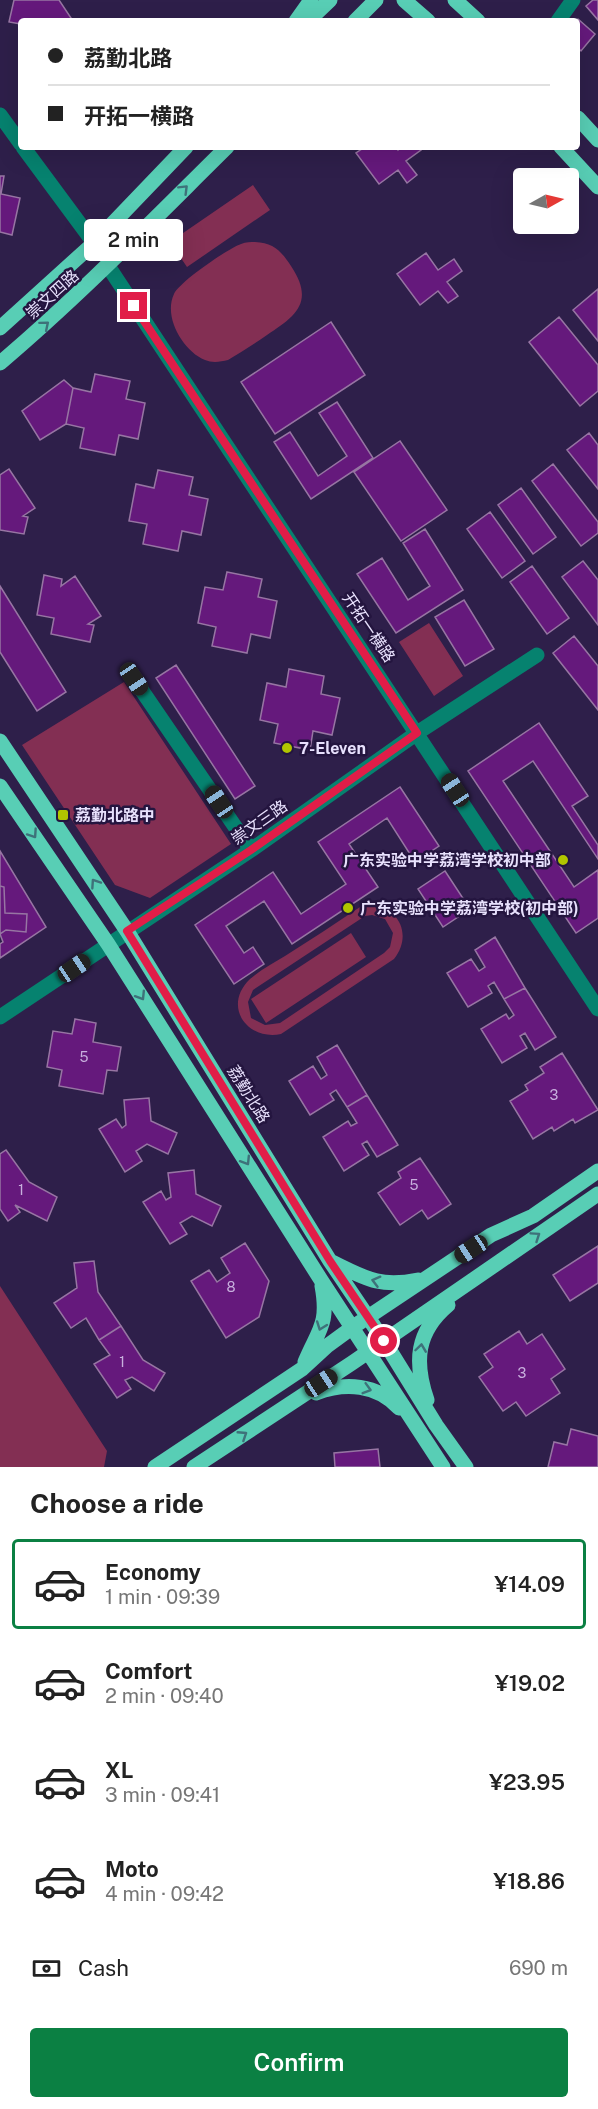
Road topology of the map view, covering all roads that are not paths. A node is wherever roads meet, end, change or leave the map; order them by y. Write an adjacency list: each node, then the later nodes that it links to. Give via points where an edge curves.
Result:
1 (311, 0): 7 (main road)
2 (330, 0): 8 (main road)
3 (376, 0): 9 (main road)
4 (404, 0): 10 (main road)
5 (455, 0): 11 (main road)
6 (573, 0): 12 (street)
7 (298, 18)
8 (311, 18)
9 (358, 18)
10 (425, 18)
11 (475, 18)
12 (560, 18)
13 (580, 120): 15 (main road)
14 (2, 123): 16 (street)
15 (598, 140)
16 (18, 141)
17 (25, 150): 22 (street)
18 (183, 150): 22 (main road, 崇文四路)
19 (224, 150): 23 (main road, 崇文四路, one-way to 19)
20 (564, 150): 21 (main road)
21 (598, 187)
22 (94, 243): 24 (main road, 崇文四路)
23 (108, 266): 25 (main road, 崇文四路, one-way to 23); 28 (street, 开拓一横路)
24 (0, 328)
25 (0, 363)
26 (537, 655): 28 (street, 崇文三路)
27 (134, 679): 31 (street)
28 (417, 733): 31 (street, 崇文三路); 34 (street, 开拓一横路)
29 (0, 741): 32 (main road, 荔勤北路, one-way to 29)
30 (0, 786): 33 (main road, one-way to 33)
31 (251, 850): 32 (street, 崇文三路)
32 (127, 931): 33 (street, 崇文三路); 40 (main road, 荔勤北路)
33 (108, 944): 35 (street, 崇文三路); 42 (main road, one-way to 42)
34 (598, 1009)
35 (0, 1017)
36 (598, 1171): 38 (main road, via 533,1216)
37 (598, 1194): 39 (main road, one-way to 37)
38 (491, 1235): 39 (main road, via 485,1251 491,1258); 41 (main road)
39 (501, 1260): 45 (main road); 49 (main road, one-way to 39, via 421,1381 419,1350 423,1335 437,1314)
40 (330, 1261): 41 (main road, one-way to 40, via 381,1283); 43 (main road, 荔勤北路)
41 (424, 1279): 43 (main road)
42 (321, 1280): 44 (main road); 47 (main road, one-way to 47, via 324,1321)
43 (368, 1318): 44 (main road); 45 (main road, 荔勤北路)
44 (353, 1327): 46 (main road); 47 (main road)
45 (384, 1341): 46 (main road); 49 (main road, 荔勤北路)
46 (368, 1352): 48 (main road); 50 (main road)
47 (302, 1369): 51 (main road)
48 (291, 1403): 50 (main road, one-way to 50, via 332,1387 374,1390 392,1401); 52 (main road, one-way to 48)
49 (436, 1425): 54 (main road, 荔勤北路)
50 (418, 1430): 53 (main road)
51 (154, 1467)
52 (194, 1467)
53 (443, 1467)
54 (466, 1467)

